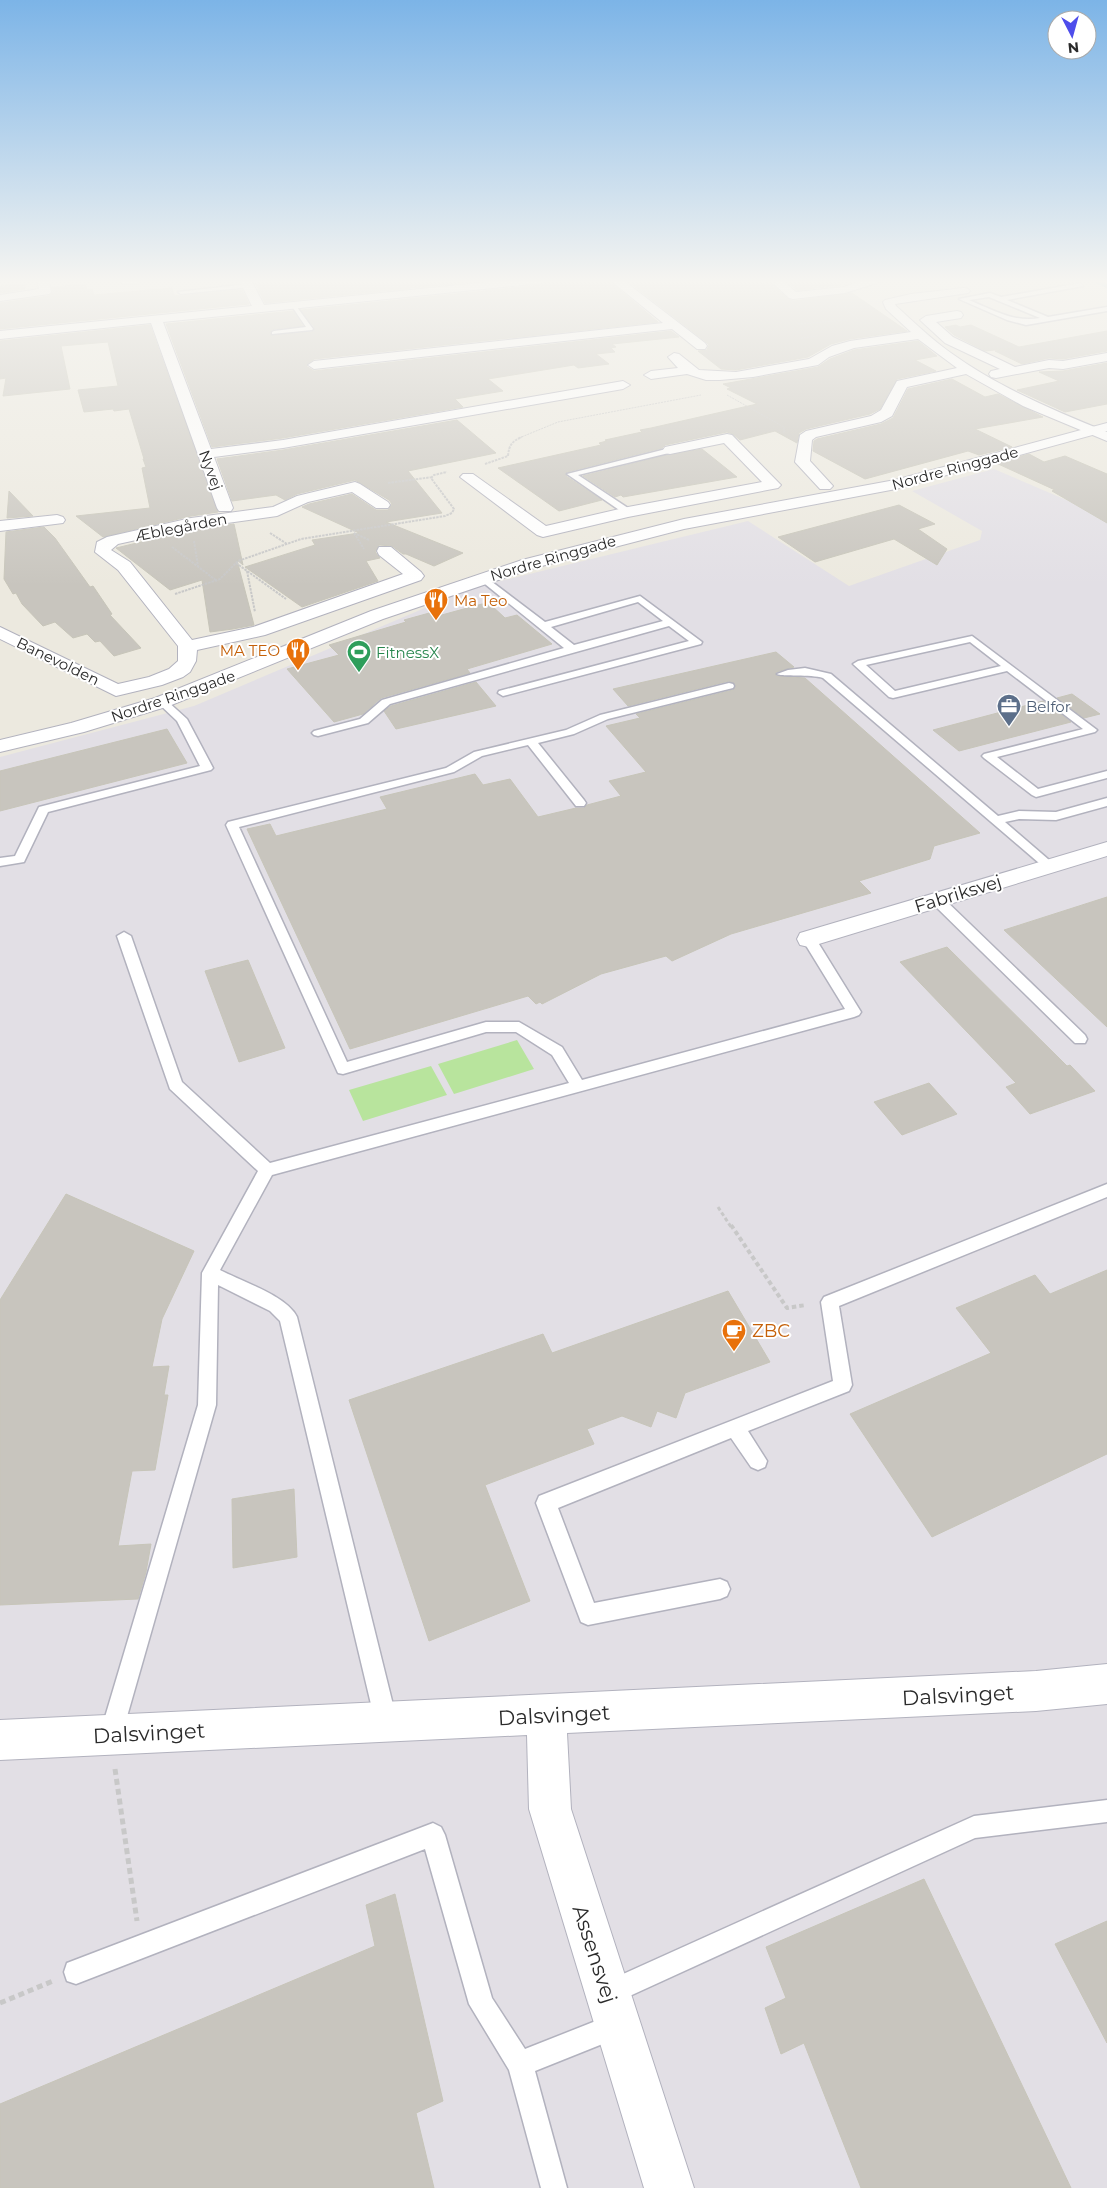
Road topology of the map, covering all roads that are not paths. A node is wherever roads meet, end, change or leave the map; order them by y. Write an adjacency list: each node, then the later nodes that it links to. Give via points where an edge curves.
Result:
1 (179, 382): 7 (street, Nyvej)
2 (916, 382): 9 (street, via 902,384 887,413 876,419 805,438 802,462)
3 (989, 382): 5 (street, via 1030,405)
4 (623, 385): 7 (street, via 283,444)
5 (1102, 432): 12 (street, Nordre Ringgade, via 904,482)
6 (670, 450): 10 (street, Nordre Ringgade, via 727,438 774,485); 14 (lane, via 570,474)
7 (206, 454): 13 (street, Nyvej)
8 (468, 477): 14 (street, Nordre Ringgade, via 543,532)
9 (826, 486)
10 (748, 490): 12 (street); 14 (street, Nordre Ringgade)
11 (382, 505): 22 (street, Æblegården, via 356,487 303,499 277,511 191,523 113,540 103,546 103,552 124,566)
12 (772, 507): 18 (street, Nordre Ringgade, via 614,540)
13 (225, 508)
14 (628, 512)
15 (57, 520): 16 (street)
16 (0, 526)
17 (385, 551): 22 (street, via 415,576 259,631)
18 (482, 578): 20 (lane); 28 (street, Nordre Ringgade, via 377,615)
19 (671, 622): 20 (lane, via 640,600); 23 (lane); 27 (lane, via 697,642)
20 (543, 626): 23 (lane)
21 (0, 632): 22 (street, Banevolden, via 116,690 176,674 188,660)
22 (187, 646)
23 (572, 649): 29 (lane, via 386,702 364,721)
24 (1009, 667): 24 (lane, via 972,639 858,664 893,695); 32 (lane, via 1092,730 988,756 1036,793)
25 (782, 674): 35 (lane, via 813,670 827,676)
26 (729, 686): 30 (lane, via 604,717 570,732)
27 (502, 693)
28 (162, 702): 31 (street, Nordre Ringgade, via 77,728); 37 (lane, via 182,719 207,768 42,810 20,859)
29 (318, 733)
30 (530, 741): 34 (lane); 43 (lane, via 478,754 450,770 232,825 343,1069 486,1027 519,1027 557,1051)
31 (0, 746)
32 (1107, 774)
33 (1107, 802): 35 (lane, via 1056,816 1019,815)
34 (580, 803)
35 (996, 820): 38 (lane)
36 (1106, 850): 38 (street, Fabriksvej)
37 (0, 862)
38 (1050, 866): 39 (street, Fabriksvej)
39 (937, 900): 41 (street, Fabriksvej); 42 (lane)
40 (124, 936): 44 (lane, via 175,1085)
41 (809, 939): 43 (lane, via 854,1012)
42 (1080, 1039)
43 (578, 1085): 44 (lane)
44 (267, 1170): 46 (lane)
45 (1107, 1190): 47 (lane, via 830,1302 843,1385)
46 (210, 1273): 52 (lane, via 276,1306 288,1317); 53 (lane, via 206,1405)
47 (735, 1428): 48 (lane); 49 (lane, via 546,1503 588,1615)
48 (758, 1461)
49 (720, 1589)
50 (1107, 1684): 51 (street, Dalsvinget, via 1036,1691)
51 (546, 1715): 52 (street, Dalsvinget); 57 (street, Assensvej, via 550,1809)
52 (387, 1722): 53 (street, Dalsvinget)
53 (110, 1735): 54 (street, Dalsvinget)
54 (0, 1740)
55 (1107, 1811): 57 (lane, via 974,1827)
56 (76, 1972): 58 (lane, via 432,1835 481,2004)
57 (613, 2009): 58 (lane); 60 (street, Assensvej)
58 (520, 2064): 59 (lane)
59 (554, 2188)
60 (669, 2188)

